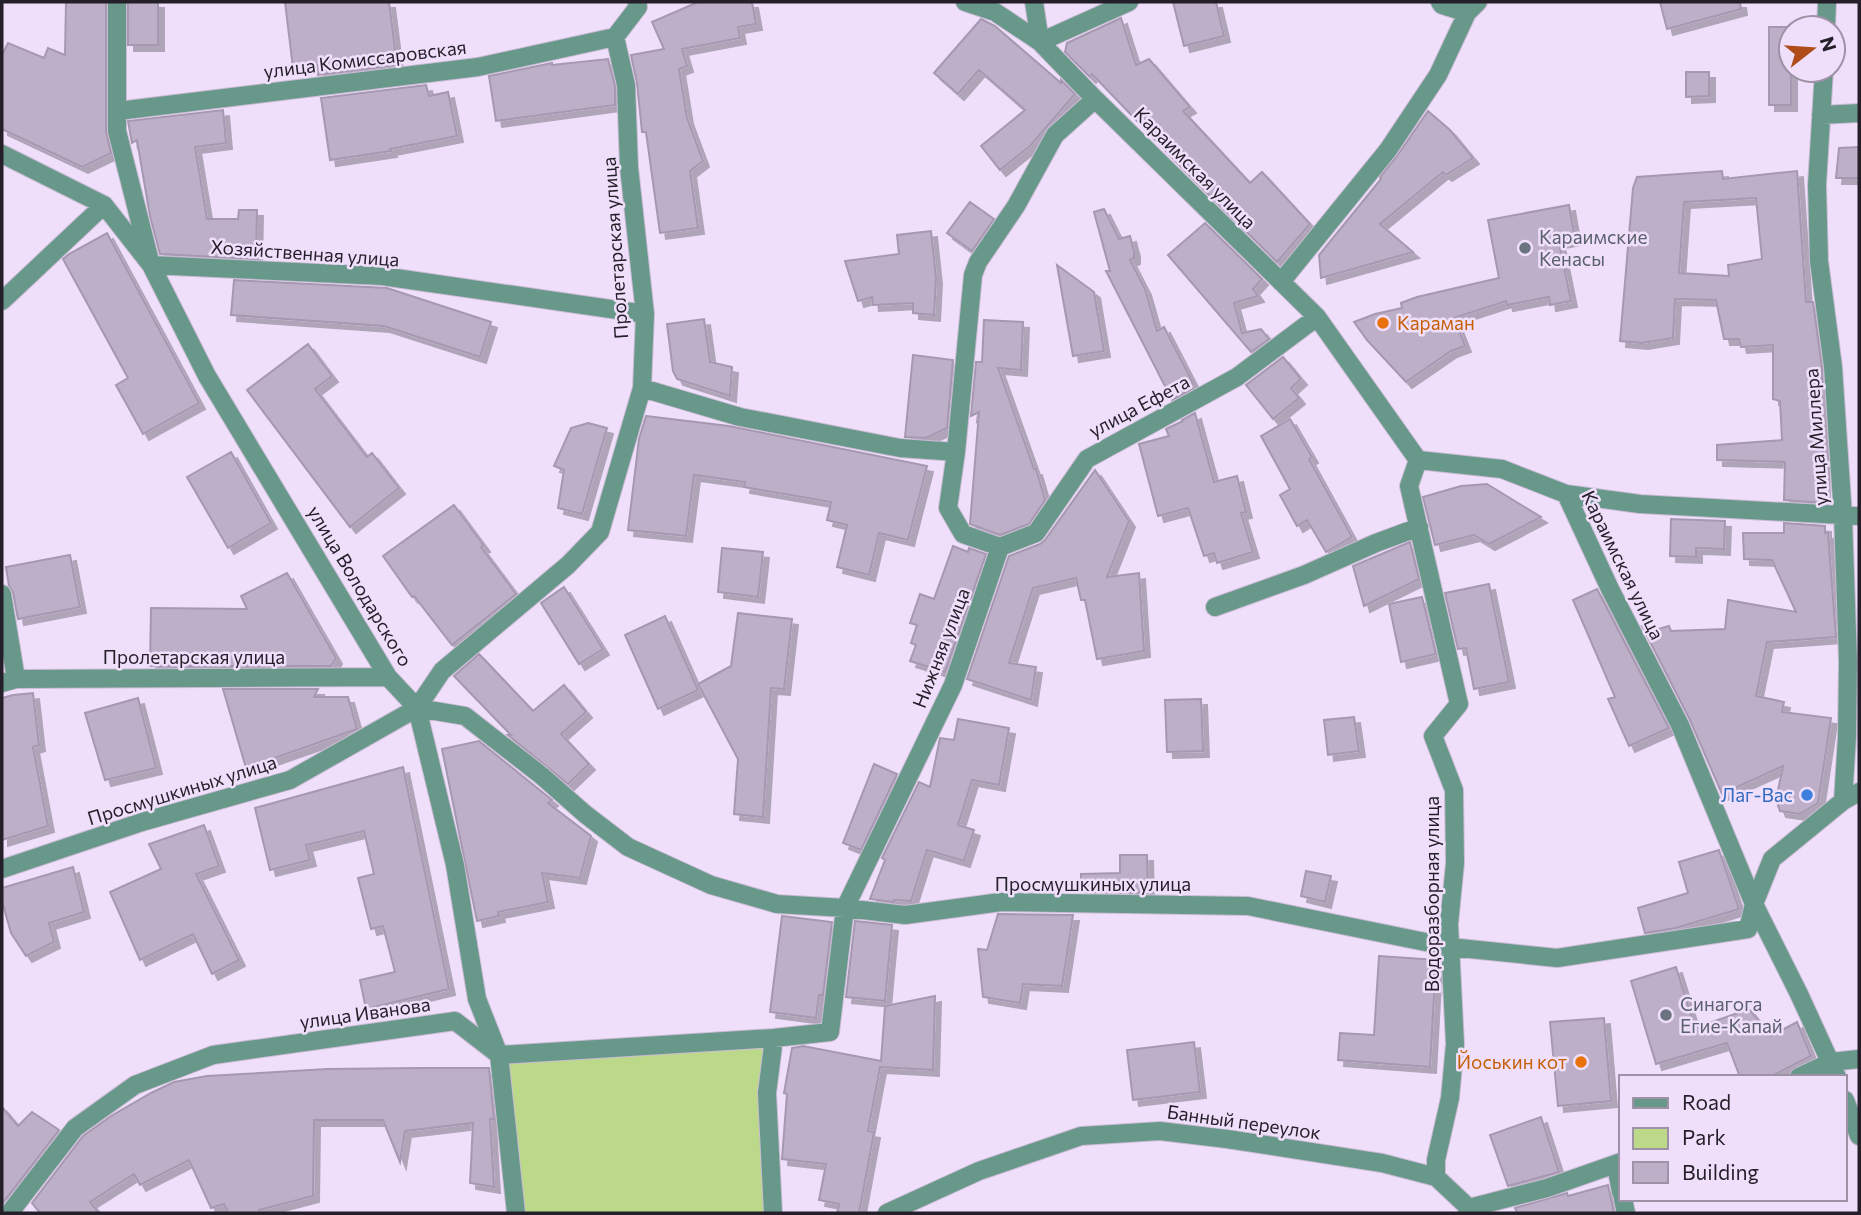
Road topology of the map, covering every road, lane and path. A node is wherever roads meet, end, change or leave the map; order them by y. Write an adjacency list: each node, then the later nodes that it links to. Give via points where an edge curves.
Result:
1 (117, 2): 12 (street, улица Володарского)
2 (965, 2): 9 (street, Караимская улица, via 995,12)
3 (1034, 2): 9 (street)
4 (1129, 2): 9 (street)
5 (1440, 2): 7 (street)
6 (640, 4): 8 (street)
7 (1473, 7): 18 (street, via 1438,75 1388,150)
8 (615, 37): 12 (street, улица Комиссаровская, via 478,67); 20 (street, Пролетарская улица, via 626,85 629,166)
9 (1040, 42): 11 (street, Караимская улица)
10 (1823, 84): 14 (street, улица Миллера)
11 (1095, 99): 18 (street, Караимская улица); 23 (street, via 1055,135 978,262)
12 (118, 111): 17 (street, улица Володарского, via 117,131)
13 (1859, 113): 14 (street)
14 (1821, 115): 26 (street, улица Миллера, via 1819,261)
15 (2, 154): 16 (street)
16 (104, 205): 17 (street); 19 (street)
17 (151, 265): 20 (street, Хозяйственная улица, via 382,276); 31 (street, улица Володарского, via 207,376)
18 (1282, 282): 21 (street, Караимская улица)
19 (2, 301)
20 (645, 314): 22 (street, Пролетарская улица)
21 (1317, 317): 24 (street, Караимская улица); 28 (street, улица Ефета, via 1237,377 1087,459 1036,533)
22 (642, 388): 23 (street, via 740,416 900,448); 33 (street, Пролетарская улица, via 600,533 442,671)
23 (956, 452): 28 (street, via 948,508 963,534)
24 (1418, 460): 25 (street, Караимская улица, via 1502,469); 27 (street, Водоразборная улица, via 1409,486)
25 (1566, 494): 26 (street, via 1640,504); 37 (street, Караимская улица, via 1680,725)
26 (1851, 516): 35 (street, улица Миллера)
27 (1419, 527): 30 (street); 39 (street, Водоразборная улица, via 1458,704 1433,736 1454,790)
28 (1000, 547): 38 (street, Нижняя улица, via 953,685)
29 (2, 594): 32 (street)
30 (1215, 607)
31 (388, 677): 32 (street, Пролетарская улица); 33 (street, улица Володарского)
32 (9, 681)
33 (417, 708): 36 (street, Просмушкиных улица, via 290,780 142,822); 38 (street, Просмушкиных улица, via 465,716 628,847 711,885 777,904); 41 (street, улица Володарского, via 455,865 477,999)
34 (1859, 792): 35 (street, Просмушкиных улица)
35 (1843, 801): 37 (street, Просмушкиных улица, via 1772,859)
36 (2, 869)
37 (1755, 905): 39 (street, Просмушкиных улица, via 1748,929 1557,958); 43 (street, Караимская улица)
38 (845, 908): 39 (street, Просмушкиных улица, via 905,915 1001,902 1248,906); 40 (street, Нижняя улица, via 830,1032)
39 (1450, 947): 48 (street, Водоразборная улица, via 1455,1044)
40 (774, 1038): 41 (street); 52 (street, via 767,1093)
41 (499, 1055): 49 (street, улица Иванова, via 454,1021 213,1055 135,1085 75,1128); 51 (street, улица Володарского)
42 (1859, 1059): 43 (street)
43 (1834, 1069): 44 (street)
44 (1808, 1075)
45 (1847, 1105): 46 (street)
46 (1859, 1136)
47 (1619, 1164): 50 (street)
48 (1436, 1177): 50 (street, Банный переулок); 53 (street, Банный переулок, via 1382,1163 1160,1130 1081,1136 979,1171)
49 (8, 1209)
50 (1468, 1211)
51 (516, 1213)
52 (773, 1213)
53 (887, 1213)

